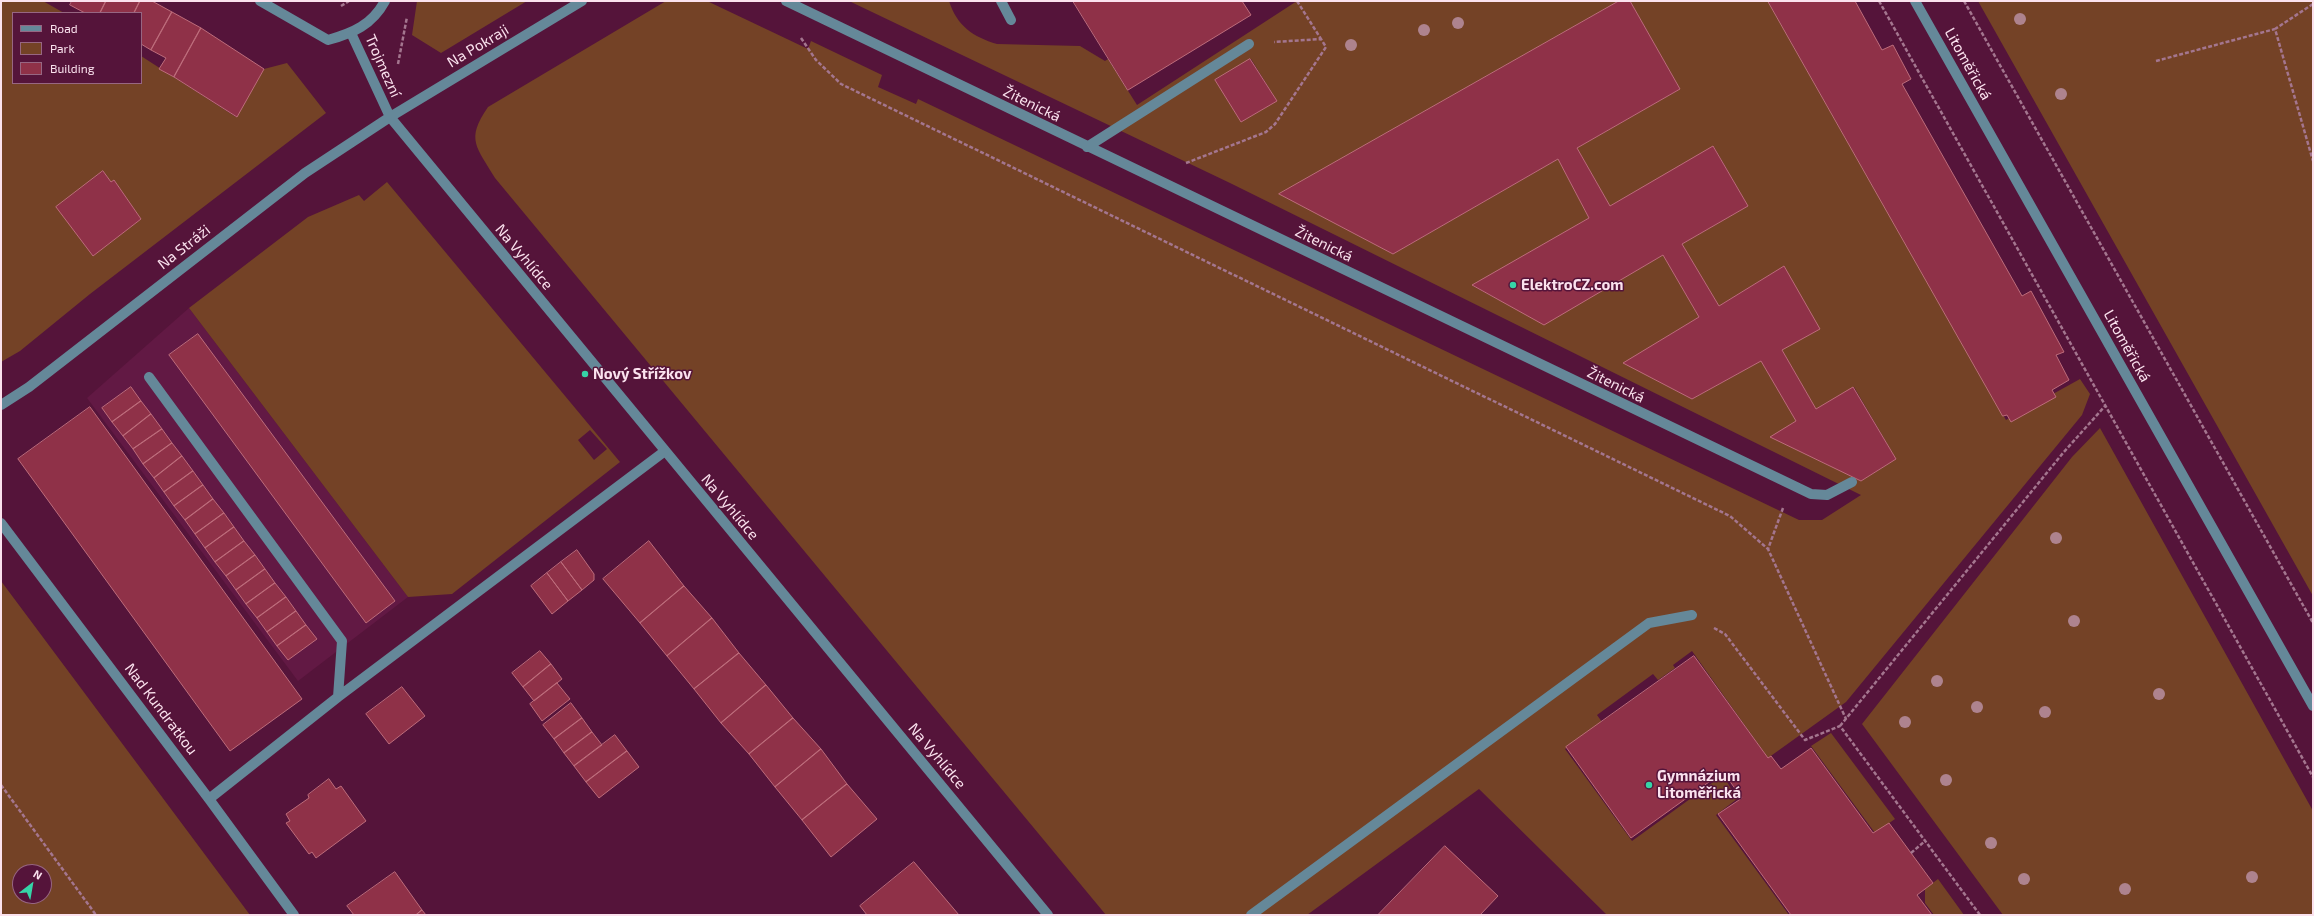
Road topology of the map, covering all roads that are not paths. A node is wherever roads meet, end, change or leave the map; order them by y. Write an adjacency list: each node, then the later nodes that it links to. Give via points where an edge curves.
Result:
1 (260, 1): 8 (street, Trojmezní, via 328,40)
2 (385, 1): 8 (street, via 365,26)
3 (582, 1): 10 (street, Na Pokraji)
4 (786, 1): 11 (street, Žitenická)
5 (1001, 1): 7 (street)
6 (1915, 1): 19 (street, Litoměřická)
7 (1011, 20)
8 (351, 33): 10 (street, Trojmezní)
9 (1249, 44): 11 (street)
10 (390, 117): 13 (street, Na Stráži, via 305,173 29,387); 14 (street, Na Vyhlídce)
11 (1087, 147): 15 (street, Žitenická, via 1812,494 1827,495)
12 (149, 377): 18 (street, via 342,641)
13 (1, 405)
14 (666, 452): 18 (street); 22 (street, Na Vyhlídce)
15 (1852, 482)
16 (1, 523): 20 (street, Nad Kundratkou)
17 (1692, 615): 23 (street, via 1649,623)
18 (338, 697): 20 (street)
19 (2313, 706)
20 (209, 799): 21 (street, Nad Kundratkou)
21 (294, 915)
22 (1048, 915)
23 (1251, 915)

